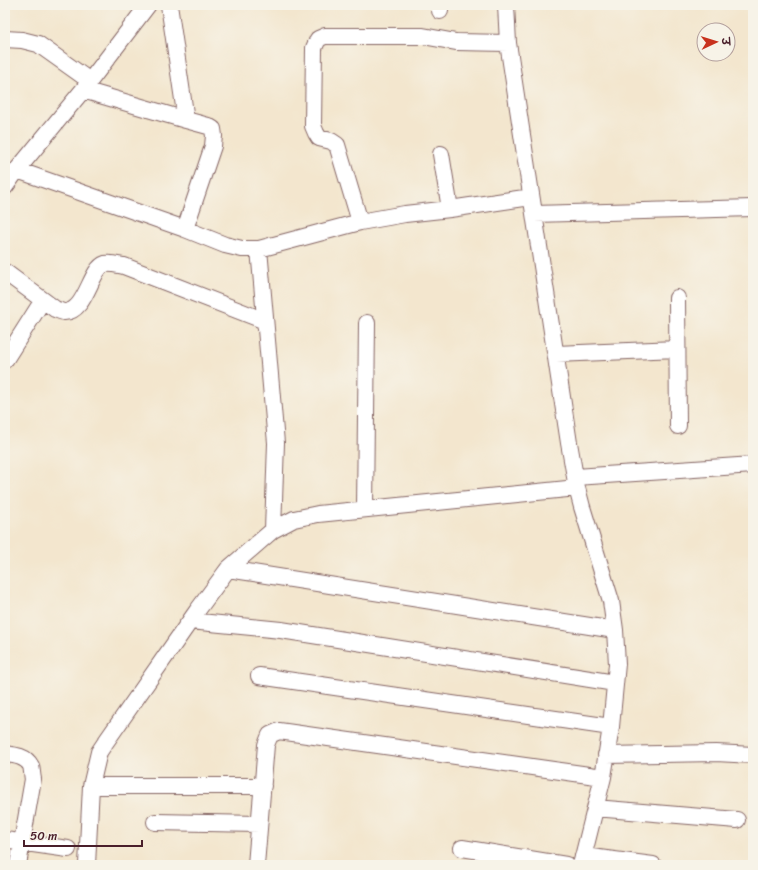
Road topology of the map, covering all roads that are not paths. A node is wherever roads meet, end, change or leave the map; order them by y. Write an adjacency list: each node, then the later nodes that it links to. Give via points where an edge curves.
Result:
1 (148, 5): 6 (street)
2 (169, 5): 7 (street)
3 (506, 5): 5 (street)
4 (5, 39): 6 (street, via 38,44)
5 (508, 43): 10 (street); 14 (street, via 456,42 423,36 325,36 318,39 314,48 313,126 319,138 337,145)
6 (87, 85): 7 (street); 9 (street)
7 (186, 120): 15 (street, via 208,126 214,136 213,146)
8 (441, 154): 12 (street)
9 (10, 177): 15 (street)
10 (531, 197): 12 (street); 13 (street)
11 (753, 208): 13 (street)
12 (450, 209): 14 (street)
13 (534, 214): 23 (street)
14 (360, 222): 16 (street)
15 (185, 229): 16 (street, via 225,246)
16 (258, 248): 20 (street)
17 (5, 272): 19 (street)
18 (677, 298): 22 (street)
19 (43, 300): 20 (street, via 55,309 64,312 72,310 79,304 99,268 105,264 113,264); 24 (street)
20 (265, 321): 29 (street, via 276,443)
21 (366, 323): 28 (street)
22 (677, 349): 23 (street); 25 (street)
23 (556, 354): 27 (street)
24 (5, 360)
25 (678, 426)
26 (753, 465): 27 (street)
27 (576, 482): 28 (street); 32 (street, via 611,601)
28 (365, 509): 29 (street, via 294,519)
29 (272, 530): 30 (street)
30 (228, 569): 31 (street); 32 (street)
31 (190, 621): 34 (street, via 281,630); 40 (street, via 99,752)
32 (615, 630): 34 (street)
33 (259, 676): 35 (street)
34 (615, 683): 35 (street)
35 (611, 727): 37 (street)
36 (5, 754): 47 (street, via 25,759 31,766 33,778)
37 (606, 755): 38 (street); 39 (street)
38 (753, 755)
39 (603, 777): 41 (street, via 279,732 270,735 266,745); 42 (street)
40 (90, 786): 41 (street); 52 (street)
41 (263, 786): 45 (street)
42 (595, 808): 43 (street); 50 (street)
43 (737, 820)
44 (155, 822): 45 (street)
45 (259, 824): 53 (street)
46 (5, 840): 47 (street)
47 (22, 842): 49 (street); 51 (street)
48 (462, 848): 54 (street)
49 (68, 849)
50 (582, 861): 55 (street)
51 (18, 865)
52 (87, 865)
53 (256, 865)
54 (566, 865)
55 (653, 865)

